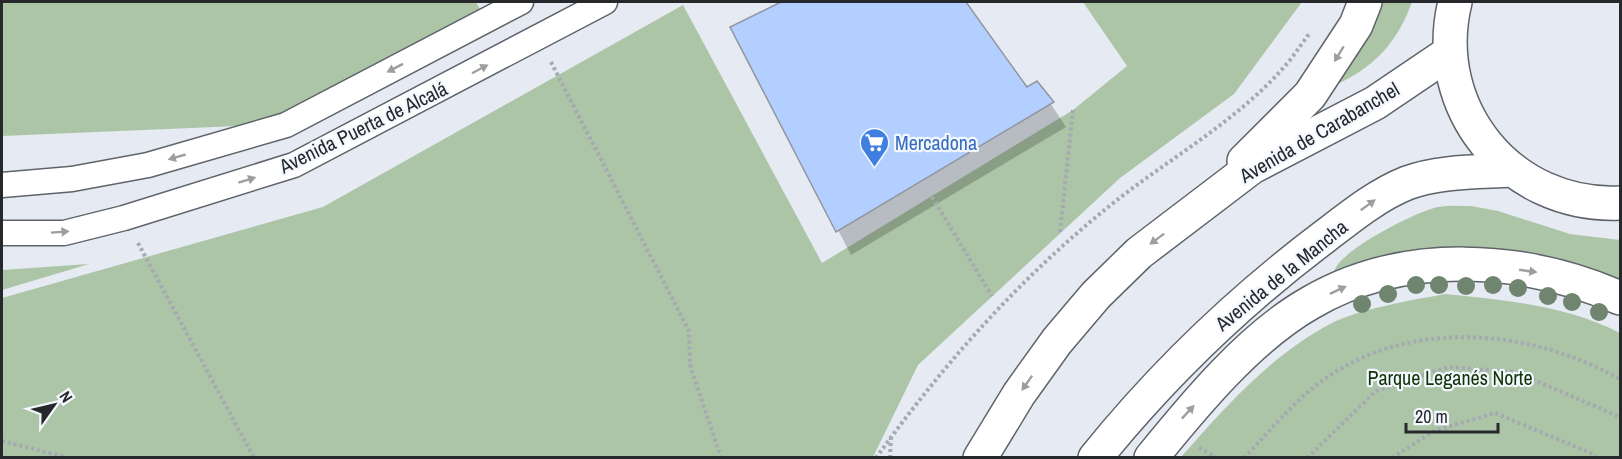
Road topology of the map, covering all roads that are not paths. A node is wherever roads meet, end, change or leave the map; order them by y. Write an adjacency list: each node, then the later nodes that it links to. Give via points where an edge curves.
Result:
1 (521, 2): 7 (street, Avenida Puerta de Alcalá, one-way to 7, via 286,125 148,165 72,179)
2 (604, 2): 10 (street, Avenida Puerta de Alcalá, one-way to 2, via 64,232 124,218 294,165)
3 (1365, 2): 9 (main road, one-way to 9, via 1356,25 1310,95)
4 (1455, 2): 5 (main road)
5 (1449, 53): 6 (main road, via 1458,98 1480,137); 9 (main road, Avenida de Carabanchel, via 1375,103 1252,167)
6 (1511, 170): 8 (main road, via 1571,200); 13 (main road, Avenida de la Mancha, one-way to 6, via 1190,352 1295,259 1377,198 1409,182 1448,174)
7 (2, 185)
8 (1620, 203)
9 (1204, 204): 12 (main road, Avenida de Carabanchel, one-way to 12, via 1139,253 1096,296 1050,350)
10 (2, 233)
11 (1620, 298): 14 (main road, one-way to 11, via 1182,418 1273,329 1309,303 1351,283 1395,270 1438,264 1484,265 1536,271 1577,281)
12 (980, 458)
13 (1095, 458)
14 (1151, 458)

